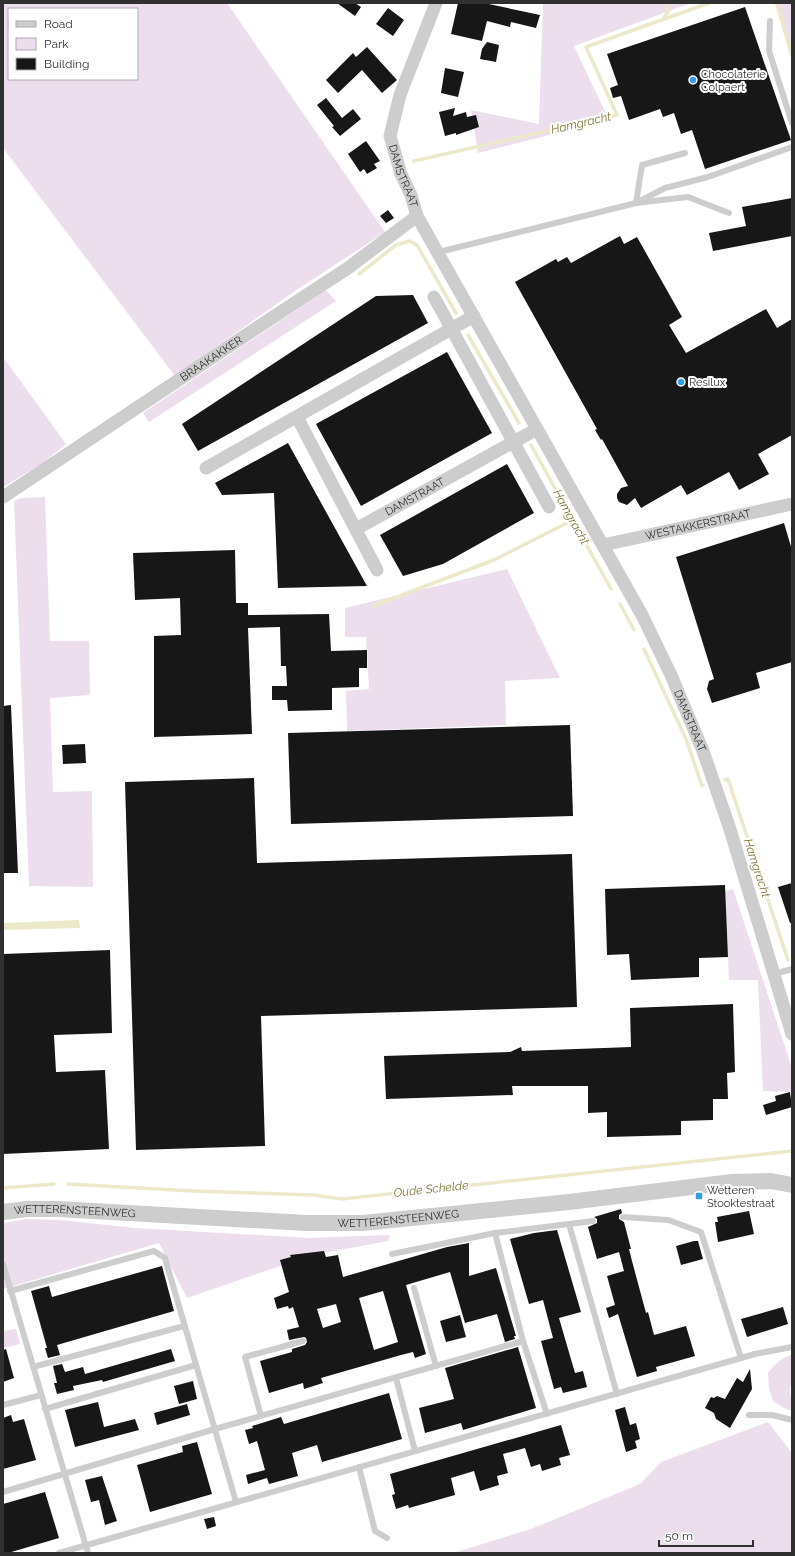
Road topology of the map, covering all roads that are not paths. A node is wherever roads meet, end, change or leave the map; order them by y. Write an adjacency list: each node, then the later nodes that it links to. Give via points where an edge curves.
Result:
1 (436, 3): 8 (street, DAMSTRAAT, via 400,95 390,136)
2 (770, 21): 3 (lane, via 769,51)
3 (792, 123)
4 (792, 147): 6 (lane, via 708,177 665,188)
5 (684, 154): 6 (lane, via 642,165)
6 (636, 203): 7 (lane, via 688,197); 9 (lane)
7 (729, 213)
8 (417, 216): 9 (street, DAMSTRAAT); 17 (street, BRAAKAKKER, via 348,268)
9 (439, 252): 11 (street, DAMSTRAAT)
10 (434, 297): 12 (street)
11 (474, 316): 12 (street); 14 (street, DAMSTRAAT)
12 (451, 329): 13 (street); 15 (street)
13 (297, 417): 16 (street); 20 (street)
14 (537, 429): 15 (street, DAMSTRAAT); 21 (street, DAMSTRAAT)
15 (515, 442): 19 (street); 20 (street, DAMSTRAAT)
16 (206, 468)
17 (3, 497)
18 (792, 504): 21 (street, WESTAKKERSTRAAT)
19 (550, 507)
20 (356, 529): 22 (street)
21 (604, 545): 24 (street, DAMSTRAAT, via 646,621 704,751)
22 (377, 570)
23 (792, 969): 24 (lane)
24 (774, 974): 25 (street, DAMSTRAAT)
25 (792, 1034)
26 (792, 1185): 27 (street, WETTERENSTEENWEG, via 771,1181 732,1182 561,1203 362,1223 306,1223 58,1209)
27 (3, 1212)
28 (623, 1217): 40 (lane, via 668,1220 701,1232)
29 (593, 1221): 30 (lane)
30 (569, 1224): 31 (lane); 45 (lane)
31 (495, 1233): 32 (lane); 38 (lane)
32 (392, 1254)
33 (3, 1264): 35 (lane)
34 (414, 1288): 42 (lane)
35 (10, 1291): 36 (lane, via 154,1251 165,1258); 43 (lane)
36 (184, 1326): 41 (lane); 43 (lane)
37 (303, 1341): 51 (lane, via 245,1357)
38 (523, 1341): 42 (lane); 49 (lane)
39 (792, 1347): 40 (lane)
40 (741, 1358): 45 (lane)
41 (196, 1365): 48 (lane); 53 (lane)
42 (436, 1366): 44 (lane)
43 (32, 1367): 46 (lane)
44 (396, 1378): 51 (lane); 54 (lane)
45 (617, 1394): 49 (lane)
46 (41, 1395): 47 (lane); 48 (lane)
47 (3, 1405)
48 (45, 1409): 56 (lane)
49 (547, 1414): 54 (lane)
50 (749, 1415): 52 (lane, via 772,1415)
51 (261, 1416): 53 (lane)
52 (792, 1420)
53 (215, 1429): 56 (lane); 58 (lane)
54 (415, 1451): 55 (lane)
55 (359, 1467): 58 (lane); 59 (lane, via 375,1531)
56 (64, 1475): 57 (lane); 60 (lane)
57 (3, 1492)
58 (236, 1502): 60 (lane)
59 (387, 1538)
60 (85, 1546): 61 (lane); 62 (lane)
61 (59, 1553)
62 (88, 1553)

